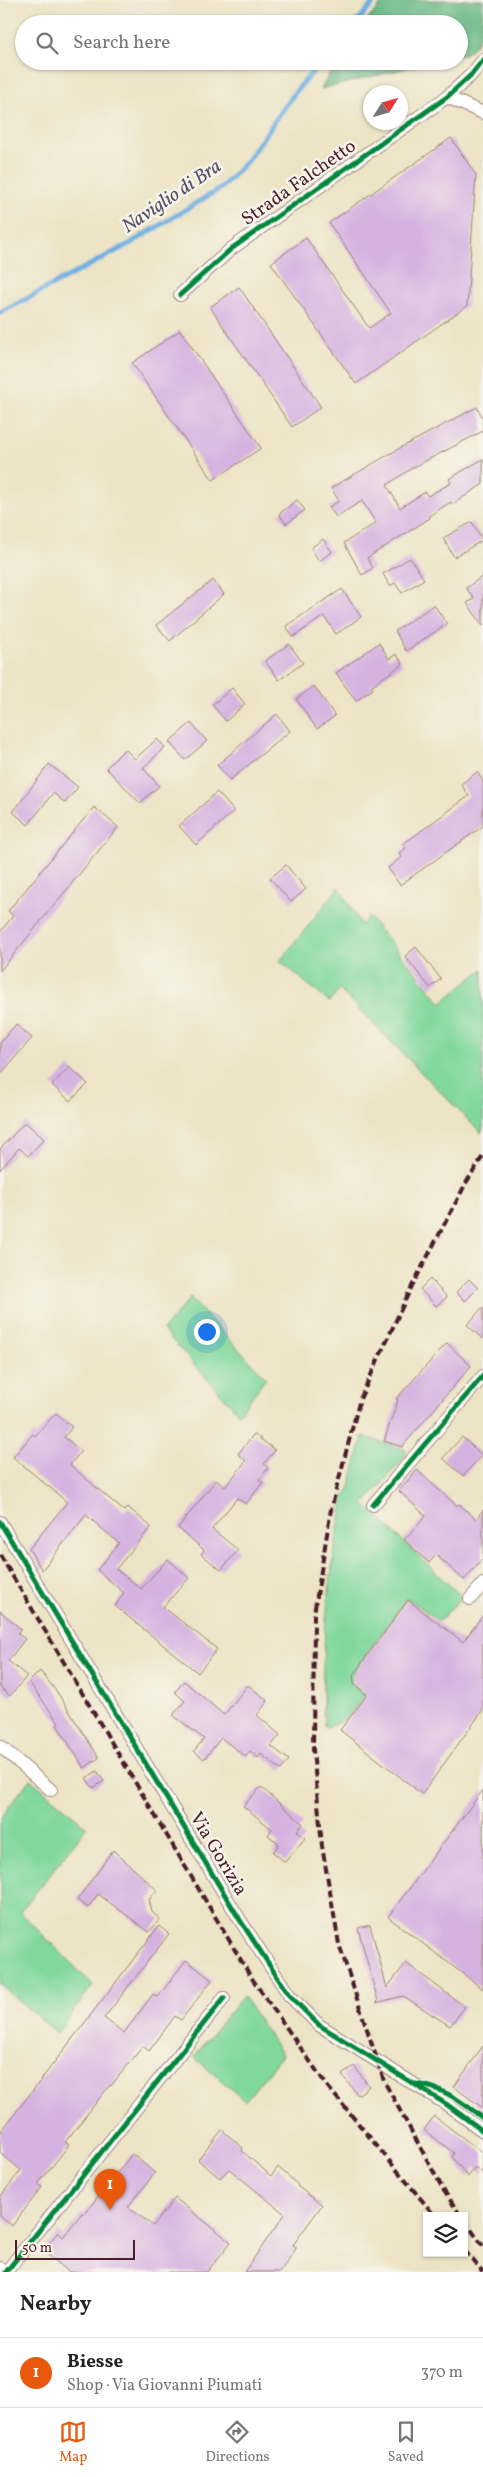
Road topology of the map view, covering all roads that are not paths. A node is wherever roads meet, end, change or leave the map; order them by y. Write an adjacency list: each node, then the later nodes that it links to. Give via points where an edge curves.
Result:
1 (483, 60): 2 (street, Strada Falchetto)
2 (448, 97): 3 (street); 4 (street, Strada Falchetto, via 231,249)
3 (483, 114)
4 (180, 295)
5 (483, 1376): 6 (street)
6 (373, 1505)
7 (0, 1522): 13 (street, Via Gorizia, via 240,1920 289,1995 319,2025 446,2104)
8 (483, 1584): 9 (street)
9 (470, 1599)
10 (0, 1746): 11 (street)
11 (51, 1790)
12 (224, 1998): 14 (street)
13 (483, 2131)
14 (6, 2272)

